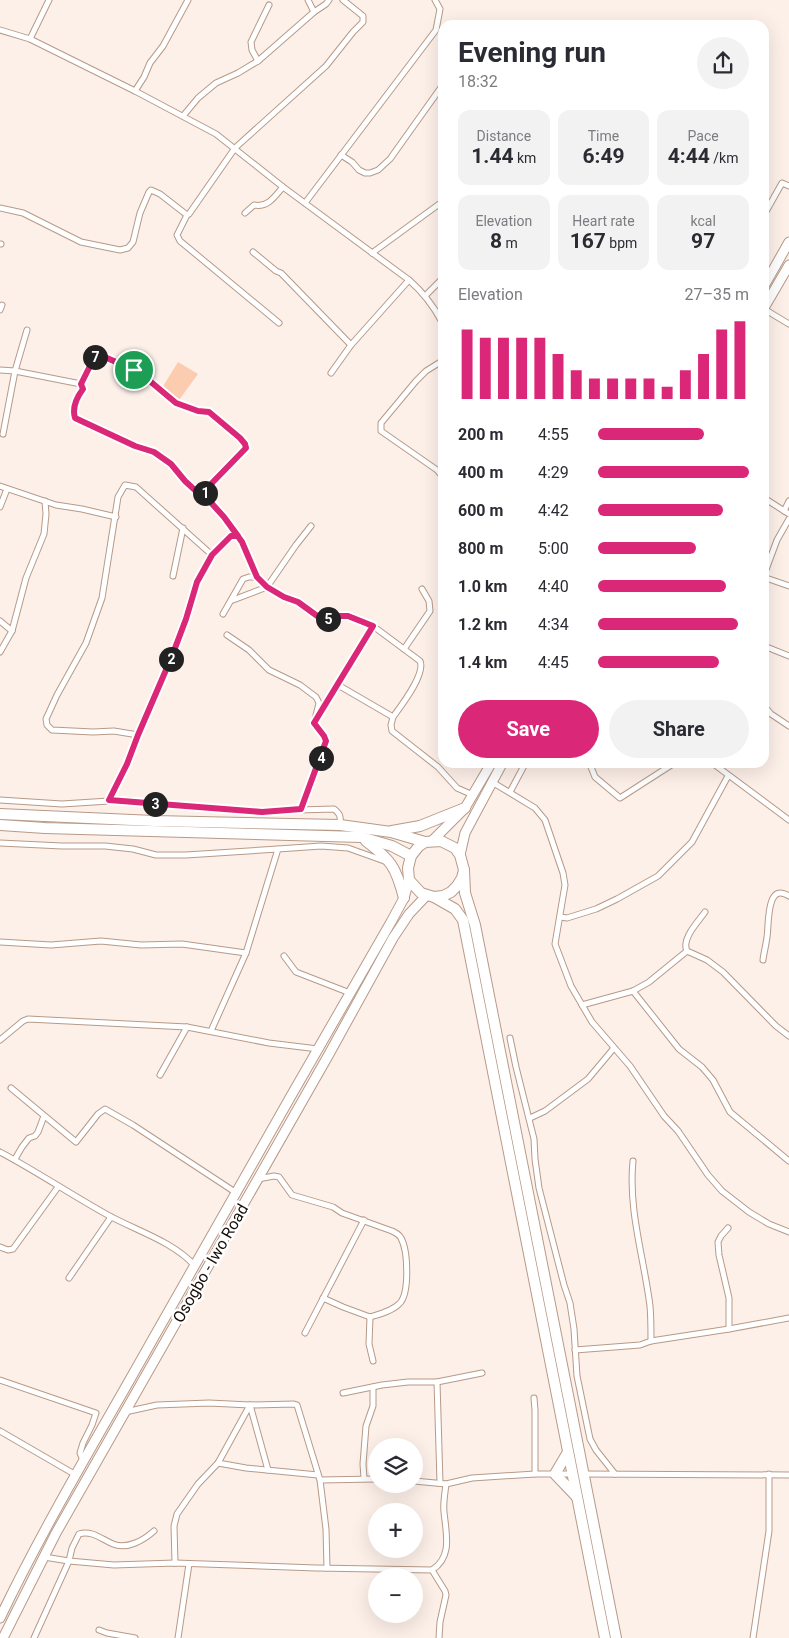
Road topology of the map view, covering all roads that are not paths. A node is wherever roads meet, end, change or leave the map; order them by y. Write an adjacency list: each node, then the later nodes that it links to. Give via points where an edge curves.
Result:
1 (49, 0): 10 (street)
2 (188, 0): 12 (street)
3 (308, 0): 8 (street)
4 (329, 0): 8 (street)
5 (343, 0): 15 (street, via 363,16 363,22 326,66)
6 (435, 0): 16 (street, via 440,9 436,30)
7 (269, 5): 11 (street, via 250,42)
8 (314, 12): 11 (street)
9 (0, 30): 10 (street)
10 (30, 39): 12 (street)
11 (258, 62): 14 (street, via 216,83)
12 (136, 91): 14 (street)
13 (438, 92): 16 (street, via 390,159 378,170 365,173)
14 (183, 116): 15 (street)
15 (235, 148): 18 (street); 24 (street)
16 (341, 155): 19 (street)
17 (789, 186): 21 (street, via 782,183)
18 (283, 187): 19 (street); 23 (street, via 270,202 254,205)
19 (306, 203): 27 (street)
20 (438, 205): 27 (street)
21 (769, 206)
22 (0, 208): 24 (street, via 23,213 81,242 120,250 133,242 148,192 155,191)
23 (245, 213)
24 (187, 214): 36 (street, via 177,236 180,241)
25 (789, 242): 29 (main road)
26 (252, 252): 39 (street, via 281,273)
27 (372, 253): 30 (street)
28 (789, 265): 33 (main road)
29 (769, 277)
30 (409, 280): 32 (street); 39 (street)
31 (438, 283): 32 (street)
32 (426, 295): 35 (street)
33 (769, 300)
34 (769, 312): 37 (street)
35 (438, 315)
36 (279, 323)
37 (789, 324)
38 (28, 330): 42 (street)
39 (351, 345): 43 (street)
40 (438, 364): 46 (street, via 416,381 380,428)
41 (0, 370): 42 (street)
42 (15, 371): 44 (street); 45 (street)
43 (331, 373)
44 (81, 384): 49 (street, via 83,389 77,398 75,418 159,455); 49 (street, via 98,354 145,377 176,403 209,412 240,438 245,444 244,451)
45 (3, 434)
46 (438, 471)
47 (0, 486): 48 (street)
48 (7, 489): 50 (street); 53 (street)
49 (204, 495): 60 (street)
50 (45, 501): 55 (street); 74 (street, via 44,534 26,578)
51 (769, 501): 54 (street)
52 (789, 502): 54 (street)
53 (0, 508)
54 (786, 513)
55 (116, 517): 58 (street, via 118,496 125,485 136,487); 85 (street, via 95,620 46,719 52,730 114,731)
56 (789, 519): 63 (street)
57 (311, 526): 68 (street)
58 (183, 528): 62 (street); 64 (street)
59 (231, 536): 60 (street); 61 (street); 62 (street)
60 (238, 536): 61 (street)
61 (242, 542): 65 (street)
62 (212, 555): 85 (street, via 197,582 172,656)
63 (769, 562)
64 (173, 576)
65 (257, 577): 68 (street); 70 (street, via 243,579)
66 (769, 579): 67 (street)
67 (789, 586)
68 (267, 587): 70 (street); 73 (street, via 298,602 320,618 348,616)
69 (422, 589): 77 (street, via 430,611)
70 (233, 600): 71 (street)
71 (223, 614)
72 (0, 621): 74 (street)
73 (373, 626): 77 (street); 80 (street)
74 (12, 631): 78 (street)
75 (227, 635): 83 (street, via 249,650 269,670 316,697 319,703)
76 (769, 648): 79 (street)
77 (404, 649): 82 (street, via 420,662 421,670)
78 (0, 652)
79 (789, 656)
80 (338, 685): 82 (street); 83 (street)
81 (769, 712): 84 (street)
82 (393, 718): 86 (street, via 392,732)
83 (314, 723): 102 (street, via 326,741)
84 (789, 726)
85 (138, 735): 99 (street)
86 (438, 767)
87 (439, 768): 97 (street, via 457,788)
88 (489, 768): 97 (main road)
89 (500, 768): 95 (main road)
90 (523, 768): 96 (street)
91 (591, 768): 92 (street, via 595,777 620,798)
92 (667, 768)
93 (718, 768): 94 (street)
94 (728, 776): 105 (street); 124 (street, via 692,842 658,876 596,908 567,918)
95 (492, 782): 96 (street); 115 (main road, via 465,833)
96 (510, 792): 124 (street, via 535,808 545,820 564,879)
97 (473, 795): 101 (main road)
98 (0, 800): 99 (street, via 62,804)
99 (109, 800): 100 (street)
100 (155, 804): 102 (street, via 262,812); 106 (street)
101 (465, 808): 110 (highway, via 420,826); 112 (main road)
102 (301, 809): 108 (street, via 334,809 340,813)
103 (0, 814): 104 (highway)
104 (44, 816): 106 (highway); 109 (highway)
105 (789, 820)
106 (154, 821): 108 (highway)
107 (0, 825): 109 (highway)
108 (340, 825): 110 (highway)
109 (45, 828): 111 (highway)
110 (391, 832): 112 (highway)
111 (361, 837): 116 (highway, via 392,846); 117 (highway)
112 (429, 841): 115 (highway, via 448,843); 116 (highway, via 419,846)
113 (0, 843): 114 (street, via 132,848 156,855)
114 (278, 848): 117 (street, via 348,848); 127 (street)
115 (460, 855): 118 (highway)
116 (411, 856): 119 (highway)
117 (392, 864): 122 (highway)
118 (464, 870): 120 (highway, via 458,886 451,892); 184 (highway, via 465,892 475,925)
119 (409, 880): 120 (highway, via 421,893); 122 (main road, Osogbo - Iwo Road)
120 (431, 896): 150 (main road, Osogbo - Iwo Road, via 409,914 393,938); 177 (highway, via 455,909 463,920)
121 (789, 896): 129 (street, via 780,892 773,899)
122 (404, 898): 131 (main road, Osogbo - Iwo Road)
123 (705, 912): 126 (street, via 685,945)
124 (560, 917): 132 (street, via 555,944)
125 (0, 942): 127 (street, via 182,944)
126 (687, 952): 130 (street); 135 (street, via 707,960 723,972)
127 (246, 953): 134 (street)
128 (284, 956): 131 (street, via 296,972)
129 (763, 960)
130 (632, 991): 132 (street); 149 (street, via 678,1049 702,1067 730,1112)
131 (350, 993): 139 (main road, Osogbo - Iwo Road)
132 (582, 1006): 138 (street)
133 (187, 1027): 134 (street); 137 (street, via 28,1019); 142 (street)
134 (211, 1031): 139 (street)
135 (789, 1036)
136 (510, 1038): 145 (street)
137 (0, 1040)
138 (614, 1048): 140 (street); 141 (street)
139 (318, 1049): 152 (main road, Osogbo - Iwo Road)
140 (619, 1053): 141 (street); 156 (street, via 722,1191 748,1212)
141 (604, 1059): 145 (street, via 581,1085)
142 (160, 1075)
143 (11, 1088): 144 (street)
144 (44, 1116): 147 (street, via 38,1132 25,1142); 152 (street, via 76,1142 98,1114 105,1110)
145 (530, 1118): 166 (street, via 539,1188 570,1302)
146 (0, 1152): 147 (street)
147 (14, 1159): 151 (street)
148 (633, 1161): 165 (street, via 631,1181 650,1307)
149 (789, 1162)
150 (258, 1179): 154 (street, via 279,1177 292,1195 333,1206 342,1213); 175 (main road, Osogbo - Iwo Road)
151 (58, 1187): 153 (street); 157 (street, via 12,1249)
152 (235, 1192): 158 (main road, Osogbo - Iwo Road)
153 (111, 1217): 158 (street, via 176,1249); 159 (street)
154 (364, 1220): 160 (street); 161 (street, via 398,1234 406,1262 406,1288 400,1303)
155 (728, 1228): 163 (street, via 718,1242 718,1255 729,1298)
156 (789, 1232)
157 (0, 1246)
158 (195, 1266): 178 (main road, Osogbo - Iwo Road)
159 (69, 1278)
160 (323, 1298): 161 (street); 164 (street)
161 (370, 1317): 167 (street, via 368,1344)
162 (789, 1318): 163 (street)
163 (729, 1329): 165 (street)
164 (305, 1333)
165 (651, 1341): 166 (street, via 640,1345)
166 (575, 1350): 185 (street, via 590,1439)
167 (373, 1361)
168 (482, 1372): 170 (street)
169 (0, 1380): 178 (street, via 96,1413 82,1443 80,1453)
170 (437, 1382): 171 (street); 193 (street)
171 (373, 1387): 172 (street); 190 (street, via 373,1406 366,1426)
172 (343, 1393)
173 (534, 1398): 181 (street)
174 (250, 1405): 175 (street, via 157,1404); 179 (street); 180 (street); 189 (street, via 297,1405)
175 (125, 1413): 196 (main road, Osogbo - Iwo Road)
176 (0, 1431): 188 (street)
177 (568, 1452): 182 (highway); 183 (highway)
178 (84, 1461): 188 (main road, Osogbo - Iwo Road)
179 (218, 1463): 180 (street); 198 (street, via 176,1514)
180 (268, 1470): 189 (street)
181 (535, 1474): 182 (street); 193 (street)
182 (556, 1474): 183 (street); 194 (highway)
183 (572, 1474): 184 (street); 194 (highway)
184 (584, 1474): 185 (street); 210 (highway)
185 (615, 1474): 186 (street)
186 (770, 1474): 187 (street); 211 (street, via 769,1531)
187 (789, 1475)
188 (76, 1476): 202 (main road, Osogbo - Iwo Road)
189 (319, 1477): 190 (street); 200 (street)
190 (364, 1478): 191 (street)
191 (368, 1478)
192 (423, 1482): 193 (street)
193 (443, 1483): 201 (street, via 446,1549 440,1565)
194 (577, 1497): 209 (highway)
195 (154, 1531): 197 (street, via 135,1544 124,1545 114,1545 82,1532 76,1539)
196 (44, 1557): 197 (street); 204 (main road, Osogbo - Iwo Road)
197 (69, 1561): 198 (street, via 114,1565); 205 (street)
198 (175, 1563): 199 (street)
199 (189, 1564): 200 (street); 207 (street)
200 (327, 1568): 201 (street)
201 (432, 1570): 208 (street, via 446,1595)
202 (0, 1618)
203 (99, 1630): 206 (street)
204 (4, 1638)
205 (34, 1638)
206 (135, 1638)
207 (178, 1638)
208 (439, 1638)
209 (605, 1638)
210 (616, 1638)
211 (753, 1638)

